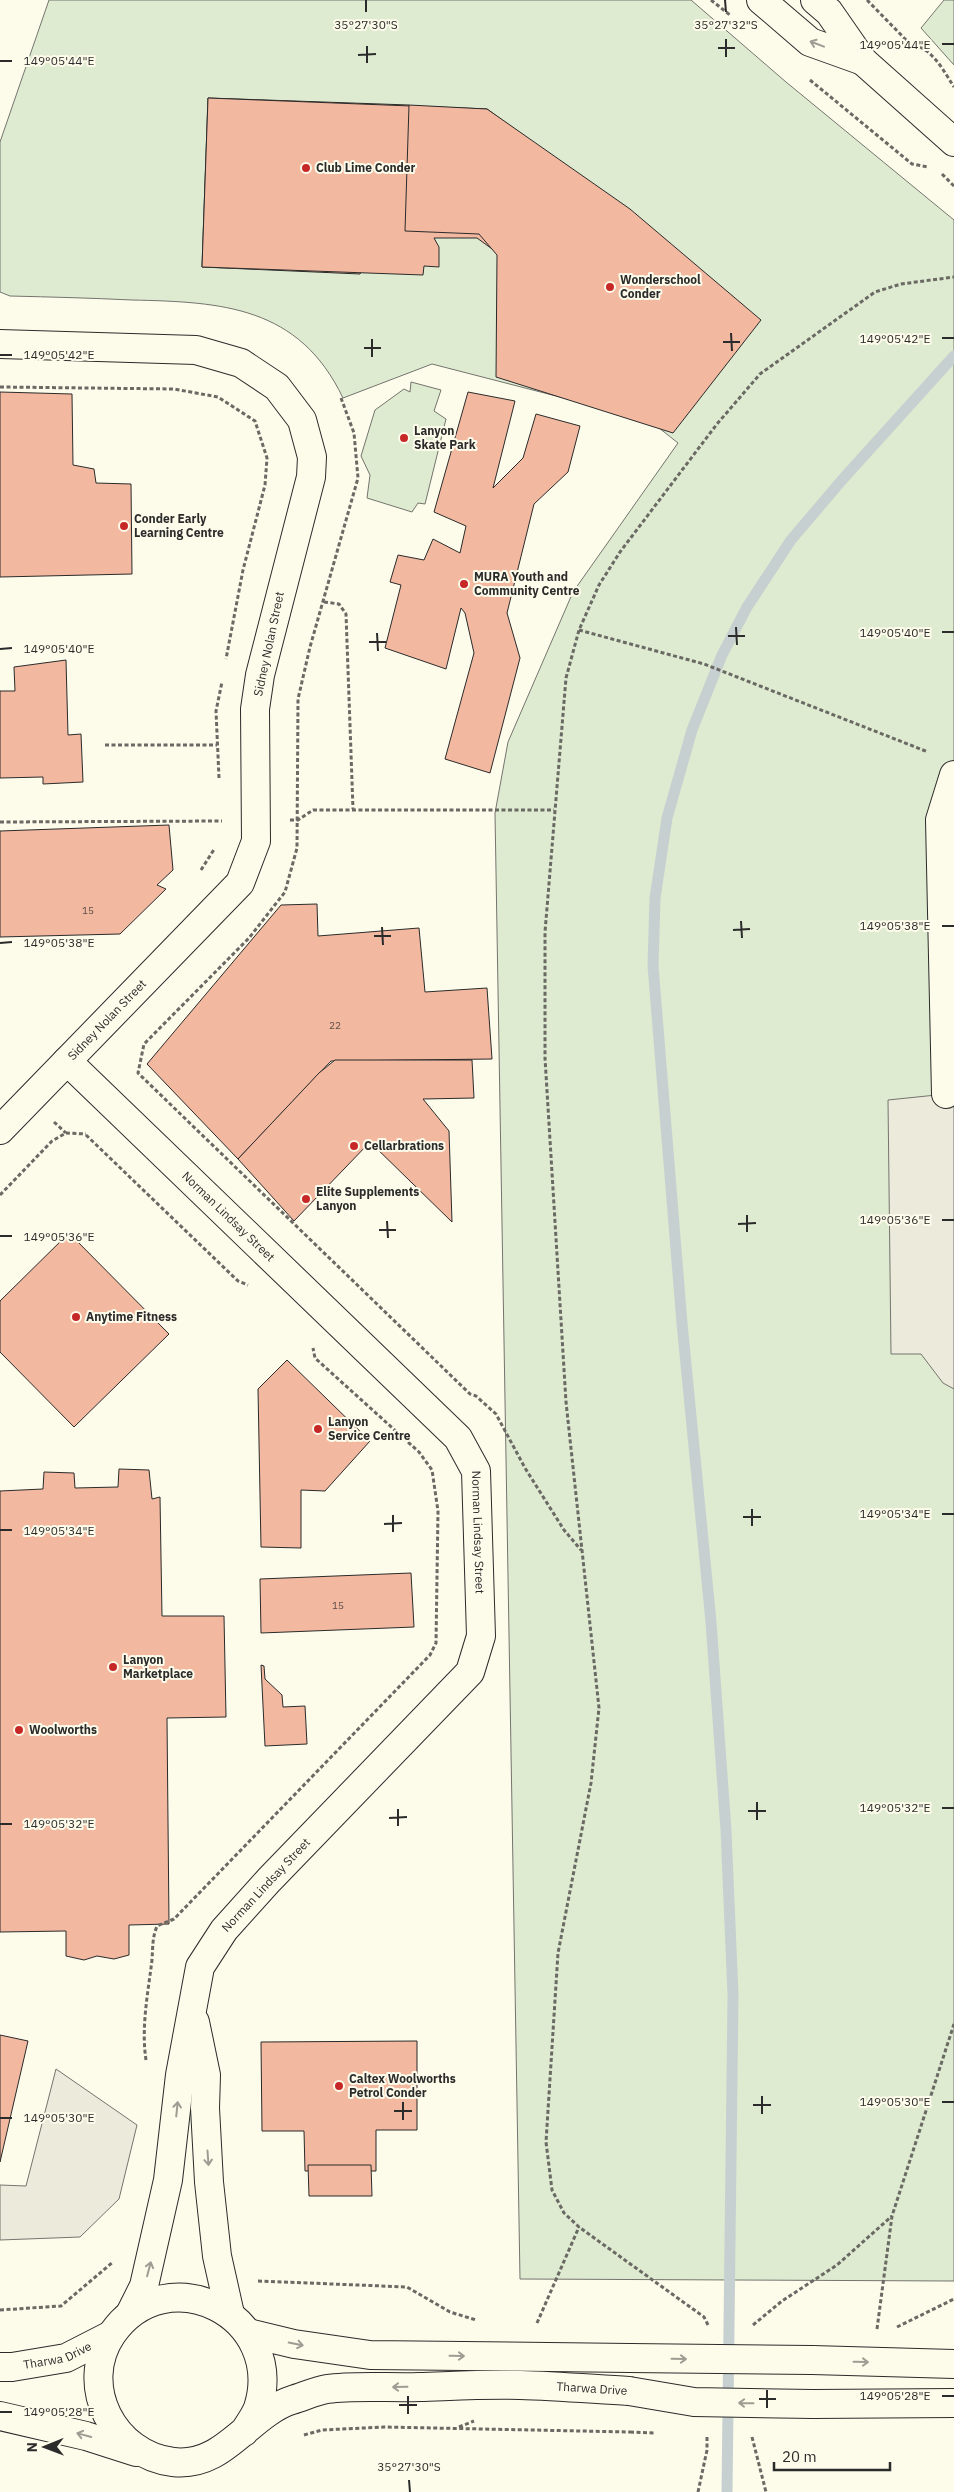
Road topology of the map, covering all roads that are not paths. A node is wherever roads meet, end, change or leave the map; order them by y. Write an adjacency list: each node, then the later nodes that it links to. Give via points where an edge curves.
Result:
1 (761, 0): 3 (street, one-way to 1, via 810,42)
2 (815, 0): 3 (street, via 829,12)
3 (863, 61): 4 (street)
4 (954, 142)
5 (0, 344): 7 (street, Sidney Nolan Street, via 196,350 241,363 277,387 302,420 312,457 311,477 260,675 256,710 256,841 240,883)
6 (945, 765): 8 (street, via 940,820)
7 (67, 1061): 9 (street, Sidney Nolan Street); 10 (street, Norman Lindsay Street, via 458,1438 476,1471 480,1636 470,1672 224,1930 200,1967)
8 (946, 1094)
9 (0, 1130)
10 (193, 2008): 11 (street, Norman Lindsay Street, one-way to 10, via 144,2286 162,2209 180,2075); 12 (street, Norman Lindsay Street, one-way to 12, via 206,2075 209,2182 217,2256)
11 (130, 2314): 12 (street, via 155,2301 181,2297 207,2301); 13 (street)
12 (239, 2323): 14 (street, one-way to 14, bridge, via 294,2344 370,2355); 18 (street, via 259,2356 262,2383 257,2409)
13 (111, 2335): 15 (street, Tharwa Drive, via 66,2358); 19 (street, via 100,2361 99,2390 107,2417 123,2440)
14 (954, 2364)
15 (0, 2367)
16 (954, 2403): 18 (street, Tharwa Drive, one-way to 18, bridge, via 694,2402 630,2391 519,2385 327,2389 281,2404)
17 (0, 2416): 19 (street, one-way to 17, via 86,2436)
18 (244, 2432): 19 (street, via 224,2449 201,2460 174,2462)
19 (147, 2455)

